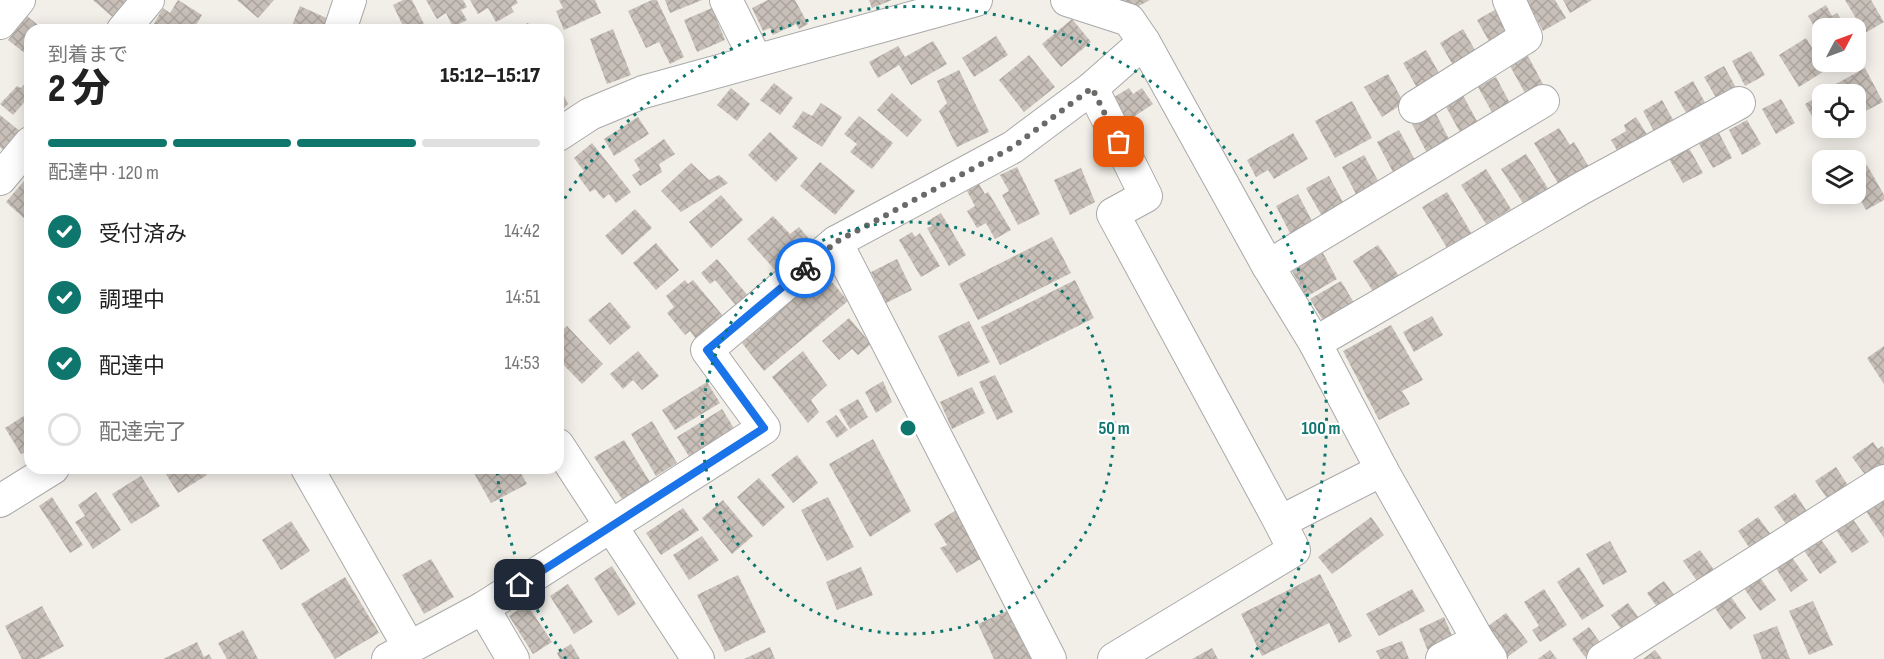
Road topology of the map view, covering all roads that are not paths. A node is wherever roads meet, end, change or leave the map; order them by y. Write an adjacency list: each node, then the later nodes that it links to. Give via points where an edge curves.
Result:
1 (19, 0): 9 (street)
2 (148, 0): 10 (street)
3 (351, 0): 11 (street)
4 (726, 0): 13 (street)
5 (976, 0): 8 (street)
6 (1067, 0): 12 (street, via 1129,20)
7 (1509, 0): 17 (street, via 1526,37)
8 (922, 7): 13 (street)
9 (0, 23)
10 (128, 24)
11 (342, 24)
12 (1144, 42): 14 (street); 22 (street)
13 (756, 60): 18 (street, via 643,92 590,114)
14 (1092, 88): 21 (street, via 1013,147); 30 (street, via 1146,196 1113,214)
15 (1543, 101): 22 (street)
16 (1739, 104): 23 (street, via 1582,188)
17 (1415, 107)
18 (564, 131)
19 (24, 150): 20 (street)
20 (0, 179)
21 (836, 242): 31 (street, via 707,350 764,428); 37 (street)
22 (1268, 266): 23 (street)
23 (1315, 343): 25 (street)
24 (564, 454): 31 (street)
25 (1382, 470): 30 (street); 33 (street)
26 (43, 474): 29 (street)
27 (310, 474): 34 (street)
28 (1884, 481): 40 (street)
29 (0, 501)
30 (1280, 522): 38 (street, via 1294,550)
31 (612, 527): 32 (street); 36 (street)
32 (483, 608): 34 (street); 35 (street)
33 (1485, 650): 39 (street)
34 (398, 653)
35 (513, 659)
36 (698, 659)
37 (1050, 659)
38 (1114, 659)
39 (1442, 659)
40 (1603, 659)

